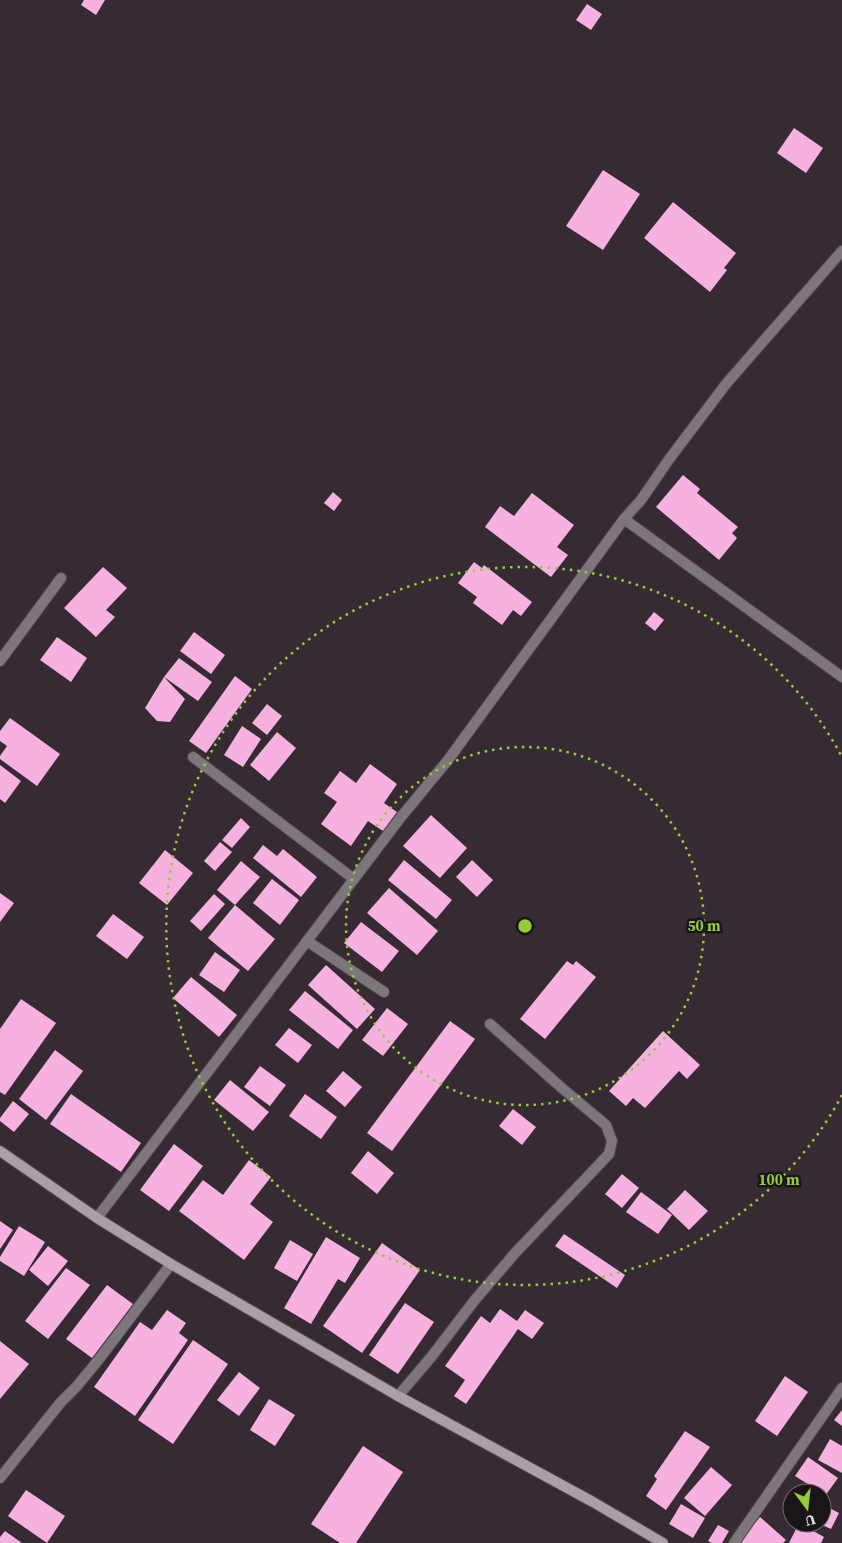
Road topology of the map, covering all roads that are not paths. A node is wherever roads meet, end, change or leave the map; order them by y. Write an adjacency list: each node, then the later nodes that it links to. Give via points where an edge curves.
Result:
1 (842, 251): 2 (street, via 726,384)
2 (624, 519): 5 (street); 7 (street, via 448,760)
3 (61, 578): 4 (street)
4 (0, 661)
5 (842, 677)
6 (193, 757): 7 (street)
7 (354, 879): 8 (street)
8 (307, 941): 9 (street); 12 (street)
9 (384, 992)
10 (490, 1024): 15 (street, via 606,1125 611,1147 609,1154 474,1301)
11 (0, 1151): 12 (street)
12 (97, 1218): 13 (street)
13 (171, 1264): 15 (street); 16 (street, via 100,1358)
14 (842, 1388): 18 (street)
15 (398, 1396): 17 (street)
16 (0, 1478)
17 (663, 1543)
18 (734, 1543)

